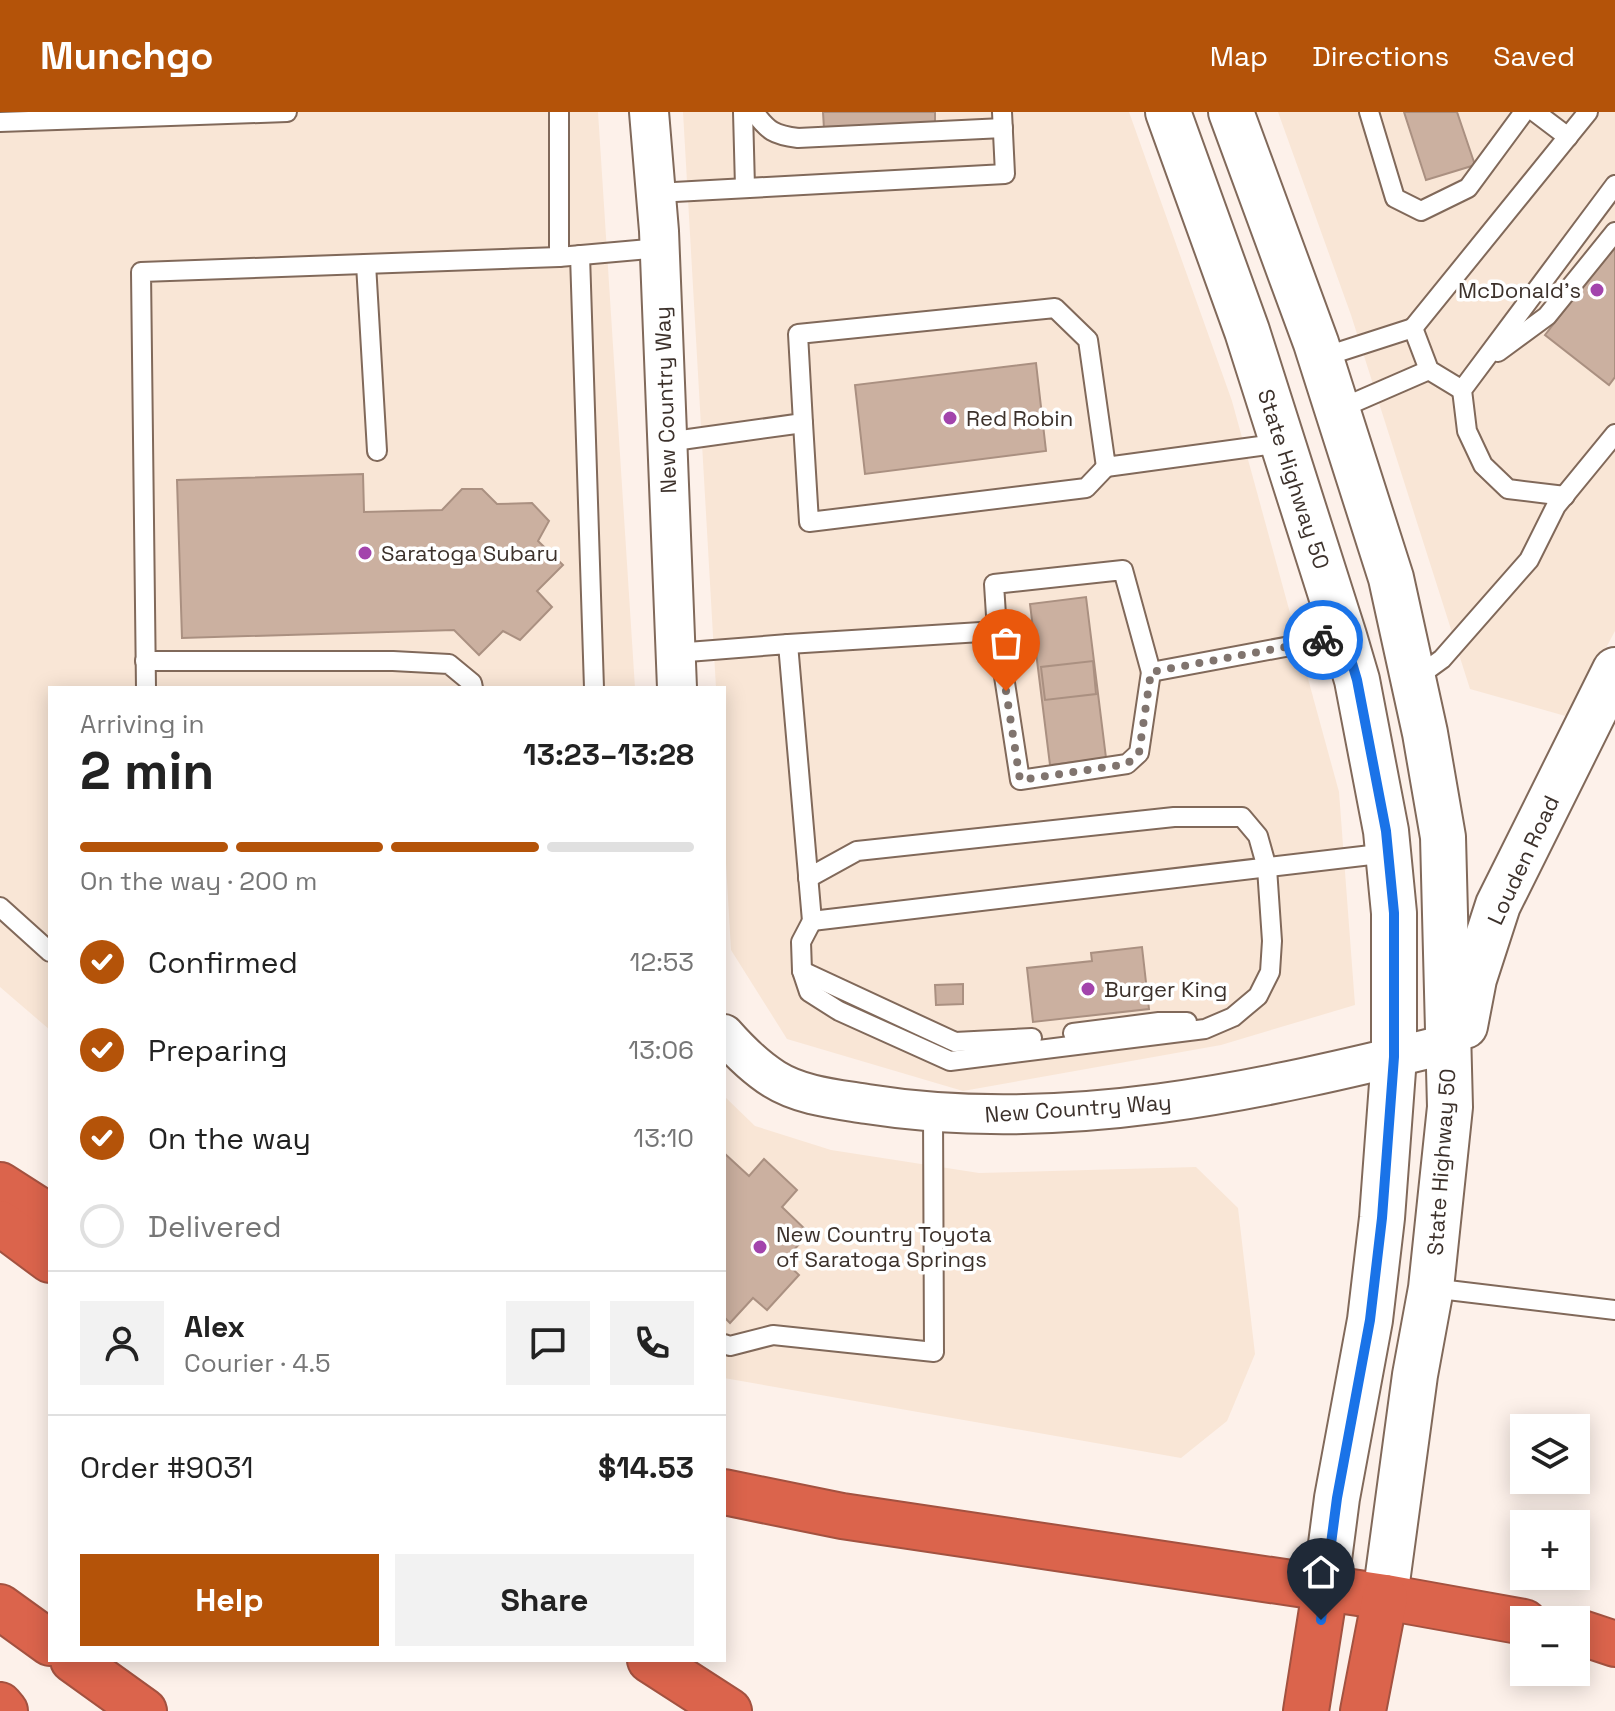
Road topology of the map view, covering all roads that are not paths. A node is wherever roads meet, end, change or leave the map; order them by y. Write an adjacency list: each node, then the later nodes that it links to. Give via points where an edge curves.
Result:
1 (287, 112): 13 (lane)
2 (559, 112): 21 (lane)
3 (649, 112): 17 (street, New Country Way)
4 (743, 112): 16 (lane)
5 (754, 112): 12 (lane, via 777,136 798,138)
6 (1168, 112): 32 (main road, State Highway 50)
7 (1231, 112): 24 (main road, State Highway 50)
8 (1369, 112): 9 (lane, via 1395,198 1421,211 1468,188)
9 (1524, 112)
10 (1535, 112): 14 (lane)
11 (1588, 112): 14 (lane)
12 (1003, 120): 16 (lane, via 1005,174)
13 (0, 122)
14 (1568, 137): 23 (lane)
15 (1615, 185): 25 (lane)
16 (745, 187): 17 (lane)
17 (656, 193): 19 (street, New Country Way)
18 (1615, 232): 25 (lane, via 1547,316)
19 (660, 248): 20 (lane); 31 (street, New Country Way)
20 (580, 255): 21 (lane); 46 (lane)
21 (559, 257): 22 (lane)
22 (366, 264): 33 (lane); 39 (lane, via 141,272)
23 (1413, 328): 24 (lane); 26 (lane)
24 (1320, 358): 28 (main road, State Highway 50)
25 (1482, 363): 27 (lane)
26 (1429, 370): 27 (lane); 28 (lane)
27 (1462, 390): 35 (lane, via 1467,431 1483,465 1508,489)
28 (1337, 410): 43 (main road, State Highway 50, via 1391,578)
29 (803, 423): 31 (lane); 34 (lane, via 809,522 1086,488); 34 (lane, via 798,334 1055,308 1088,340)
30 (1615, 434): 35 (lane)
31 (667, 442): 40 (street, New Country Way)
32 (1283, 443): 34 (lane); 37 (main road, State Highway 50)
33 (377, 451)
34 (1106, 467)
35 (1565, 496): 43 (lane, via 1529,560 1442,659)
36 (997, 631): 38 (lane); 42 (lane, via 994,584 1123,570); 42 (lane, via 1020,780 1127,764 1139,753)
37 (1344, 636): 42 (lane); 47 (main road, State Highway 50)
38 (788, 644): 40 (lane); 49 (lane)
39 (145, 661): 44 (lane); 45 (lane, via 449,664)
40 (676, 670)
41 (1615, 670): 56 (main road, Louden Road, via 1498,905 1474,979)
42 (1151, 672)
43 (1413, 680): 53 (main road, State Highway 50, via 1443,837)
44 (146, 686)
45 (473, 686)
46 (594, 686)
47 (1388, 853): 48 (lane); 55 (main road, State Highway 50, via 1394,913)
48 (1267, 868): 49 (lane, via 1258,836 1242,817 1174,817 857,851); 51 (lane); 51 (lane, via 1270,972 1258,996 1225,1021 1205,1029 950,1061 809,992 801,942)
49 (808, 878): 51 (lane)
50 (0, 907): 52 (lane)
51 (812, 921)
52 (48, 950)
53 (1448, 1044): 55 (street, New Country Way); 56 (main road, State Highway 50)
54 (729, 1051): 57 (street, New Country Way, via 775,1080 814,1095)
55 (1394, 1057): 57 (street, New Country Way, via 1193,1100 1068,1112); 66 (main road, State Highway 50, via 1370,1320)
56 (1450, 1107): 62 (main road, State Highway 50)
57 (933, 1112): 64 (lane, via 934,1352 773,1335)
58 (0, 1185): 59 (highway)
59 (48, 1216)
60 (0, 1223): 61 (highway)
61 (48, 1259)
62 (1431, 1288): 63 (lane); 67 (main road, State Highway 50)
63 (1615, 1310)
64 (726, 1345)
65 (726, 1492): 66 (highway, via 842,1516)
66 (1325, 1590): 67 (highway); 79 (highway, State Highway 50)
67 (1385, 1597): 69 (highway); 80 (highway, State Highway 50)
68 (0, 1607): 71 (highway)
69 (1510, 1619)
70 (1590, 1636): 72 (highway)
71 (48, 1642)
72 (1615, 1644)
73 (76, 1662): 77 (highway)
74 (653, 1662): 78 (highway)
75 (0, 1705): 76 (highway)
76 (5, 1711)
77 (144, 1711)
78 (729, 1711)
79 (1306, 1711)
80 (1363, 1711)

